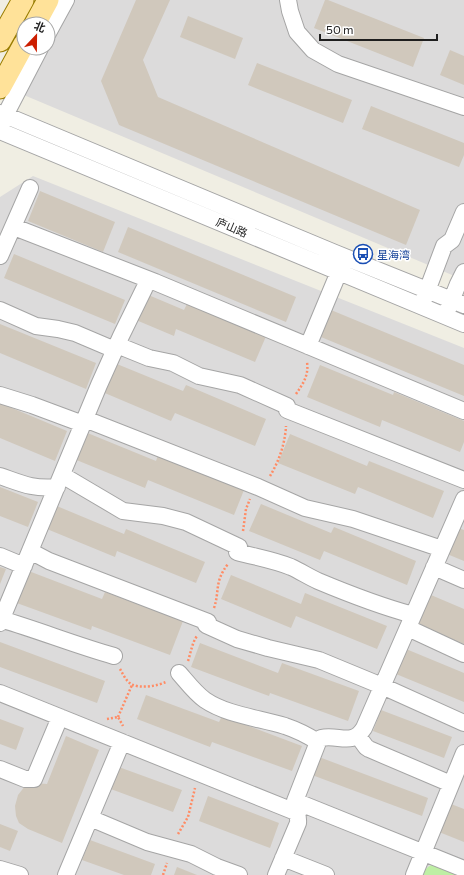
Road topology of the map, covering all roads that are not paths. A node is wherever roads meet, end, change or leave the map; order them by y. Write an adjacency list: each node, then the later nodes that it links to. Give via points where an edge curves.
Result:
1 (23, 0): 7 (main road)
2 (48, 0): 5 (main road)
3 (66, 0): 6 (street)
4 (288, 0): 11 (street, via 297,32 313,50 338,64)
5 (39, 16)
6 (56, 18)
7 (0, 41)
8 (17, 56): 10 (main road)
9 (36, 56): 12 (street)
10 (0, 88)
11 (464, 107)
12 (2, 118): 17 (street, 庐山路)
13 (0, 131): 19 (street, 庐山路)
14 (30, 188): 16 (street)
15 (464, 212): 22 (street, via 452,240 444,246 438,258)
16 (14, 227): 18 (street); 21 (street)
17 (340, 255): 19 (street); 22 (street, 庐山路)
18 (0, 256)
19 (334, 270): 24 (street, 庐山路); 28 (street)
20 (464, 272): 23 (street)
21 (155, 282): 28 (street); 29 (street, via 146,285)
22 (428, 290): 23 (street, 庐山路); 24 (street)
23 (458, 303): 26 (street)
24 (421, 307): 26 (street, 庐山路)
25 (0, 310): 29 (street, via 36,326 75,333)
26 (445, 316): 27 (street, 庐山路)
27 (464, 324)
28 (303, 344): 31 (street)
29 (116, 348): 32 (street); 34 (street, via 173,363 199,376 240,385 287,408)
30 (0, 394): 32 (street)
31 (464, 411)
32 (84, 422): 35 (street); 37 (street, via 258,487 305,508 360,521)
33 (0, 476): 35 (street, via 41,488)
34 (464, 480)
35 (59, 481): 38 (street); 44 (street, via 123,511 186,522 238,550 289,566)
36 (464, 501): 37 (street)
37 (442, 549): 41 (street)
38 (30, 551): 40 (street); 48 (street, via 49,561 207,624 237,639 319,660)
39 (0, 556): 40 (street)
40 (24, 566): 43 (street)
41 (434, 567): 42 (street); 44 (street)
42 (464, 580)
43 (0, 621): 46 (street, via 37,630)
44 (410, 622): 45 (street); 48 (street)
45 (464, 654)
46 (114, 656)
47 (179, 673): 54 (street, via 194,691 222,709 300,731)
48 (382, 686): 51 (street); 52 (street)
49 (0, 693): 50 (street)
50 (60, 717): 53 (street); 56 (street, via 34,779 25,779)
51 (464, 723)
52 (358, 736): 54 (street, via 348,739 326,736); 57 (street, via 369,749)
53 (122, 742): 58 (street); 59 (street)
54 (318, 742): 58 (street)
55 (464, 753): 57 (street)
56 (0, 769)
57 (457, 778): 60 (street)
58 (296, 807): 60 (street); 61 (street, via 298,823)
59 (90, 818): 65 (street); 66 (street, via 147,842 191,854)
60 (423, 853): 63 (street); 69 (street)
61 (283, 858): 67 (street); 68 (street)
62 (0, 869): 64 (street)
63 (464, 869)
64 (20, 875)
65 (66, 875)
66 (239, 875)
67 (276, 875)
68 (326, 875)
69 (414, 875)

